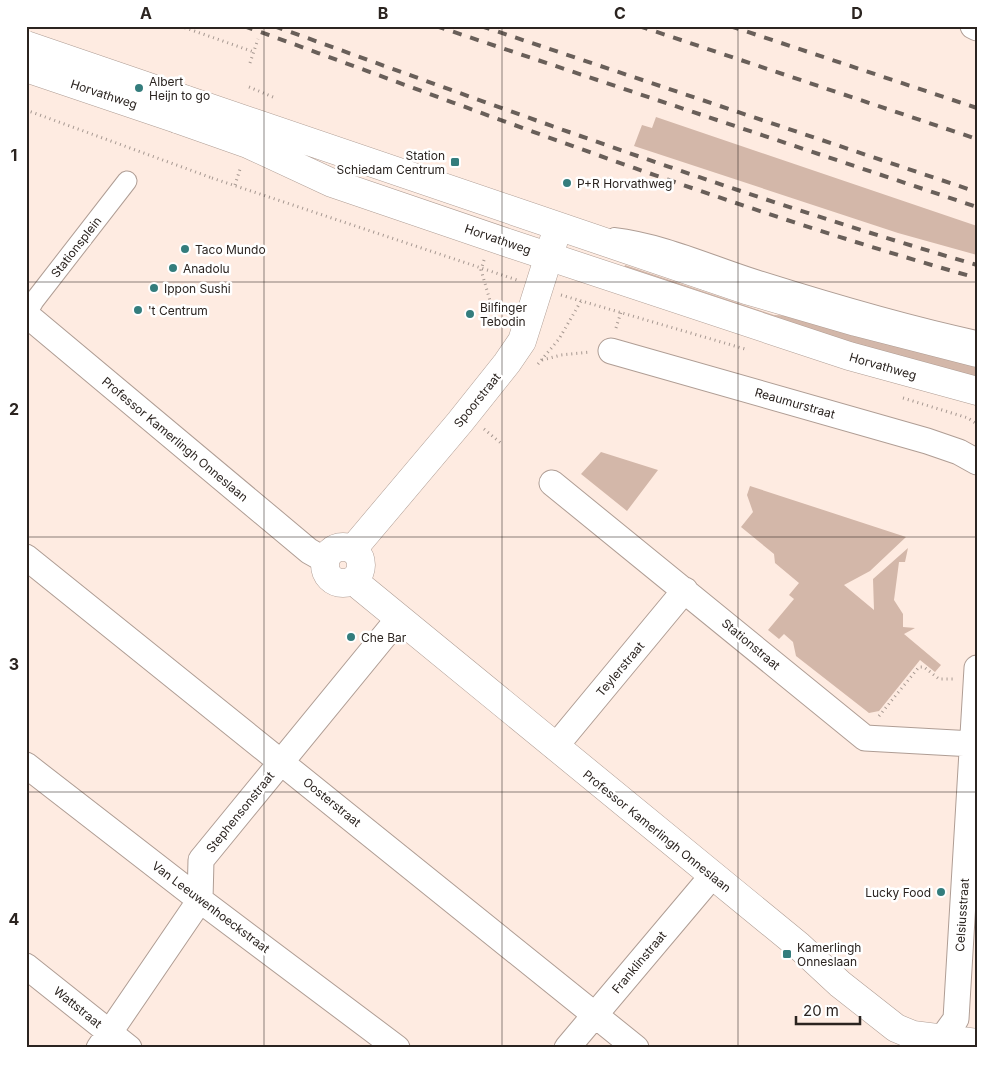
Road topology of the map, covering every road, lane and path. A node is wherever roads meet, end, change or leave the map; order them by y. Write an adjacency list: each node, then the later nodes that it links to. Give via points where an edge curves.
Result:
1 (180, 26): 6 (path)
2 (973, 26): 3 (street)
3 (977, 28)
4 (258, 39): 6 (path)
5 (26, 45): 11 (main road, Horvathweg, bridge)
6 (254, 52): 7 (path)
7 (250, 63)
8 (26, 68): 11 (main road, Horvathweg, bridge)
9 (249, 87): 10 (path)
10 (273, 96)
11 (181, 109): 16 (main road, Horvathweg); 17 (main road, Horvathweg, via 332,183)
12 (26, 110): 15 (path, bridge)
13 (242, 166): 15 (path)
14 (127, 181): 23 (street, Stationsplein, via 34,301)
15 (235, 185): 18 (path)
16 (558, 227): 17 (main road, Spoorstraat); 19 (lane, Horvathweg, via 646,238); 21 (main road, Horvathweg)
17 (548, 255): 20 (main road, Spoorstraat); 29 (main road, Horvathweg, via 849,356)
18 (481, 270): 20 (path); 24 (path)
19 (783, 284): 21 (lane); 25 (lane, Horvathweg, via 900,319)
20 (538, 287): 22 (path); 34 (main road, Spoorstraat, via 522,341 507,363)
21 (756, 293): 27 (main road, Horvathweg)
22 (621, 312)
23 (26, 316): 36 (street, Professor Kamerlingh Onneslaan, via 310,551)
24 (500, 335)
25 (977, 337)
26 (611, 351): 28 (path); 32 (street, Reaumurstraat, via 927,441)
27 (977, 353)
28 (541, 360)
29 (977, 391)
30 (486, 431): 31 (path)
31 (502, 444)
32 (977, 462)
33 (552, 483): 38 (street, Stationstraat)
34 (353, 549): 36 (main road, via 347,546 336,548); 37 (main road, via 358,552 362,564)
35 (26, 557): 45 (street, Oosterstraat)
36 (325, 560): 37 (main road, via 326,573 330,578 342,583)
37 (355, 580): 39 (main road, Professor Kamerlingh Onneslaan)
38 (685, 590): 42 (street, Stationstraat, via 865,738); 44 (street, Teylerstraat)
39 (399, 618): 44 (main road, Professor Kamerlingh Onneslaan); 45 (street, Stephensonstraat)
40 (977, 668): 41 (street, Celsiusstraat)
41 (975, 702): 42 (path, via 957,700 956,679 939,679 924,667 919,667 875,722); 43 (street, Celsiusstraat)
42 (875, 739): 43 (street, Stationstraat)
43 (973, 744): 52 (street, Celsiusstraat, via 956,1019)
44 (555, 747): 47 (main road, Professor Kamerlingh Onneslaan)
45 (281, 761): 48 (street, Stephensonstraat, via 201,860); 50 (street, Oosterstraat)
46 (26, 765): 48 (street, Van Leeuwenhoeckstraat)
47 (712, 876): 50 (street, Franklinstraat); 52 (main road, Professor Kamerlingh Onneslaan, via 896,1028)
48 (200, 900): 51 (street); 54 (street, Van Leeuwenhoeckstraat)
49 (26, 966): 51 (street, Wattstraat)
50 (595, 1014): 55 (street, Franklinstraat); 56 (street, Oosterstraat)
51 (113, 1043)
52 (939, 1043): 53 (main road, Professor Kamerlingh Onneslaan)
53 (977, 1043)
54 (397, 1048)
55 (567, 1048)
56 (636, 1048)

